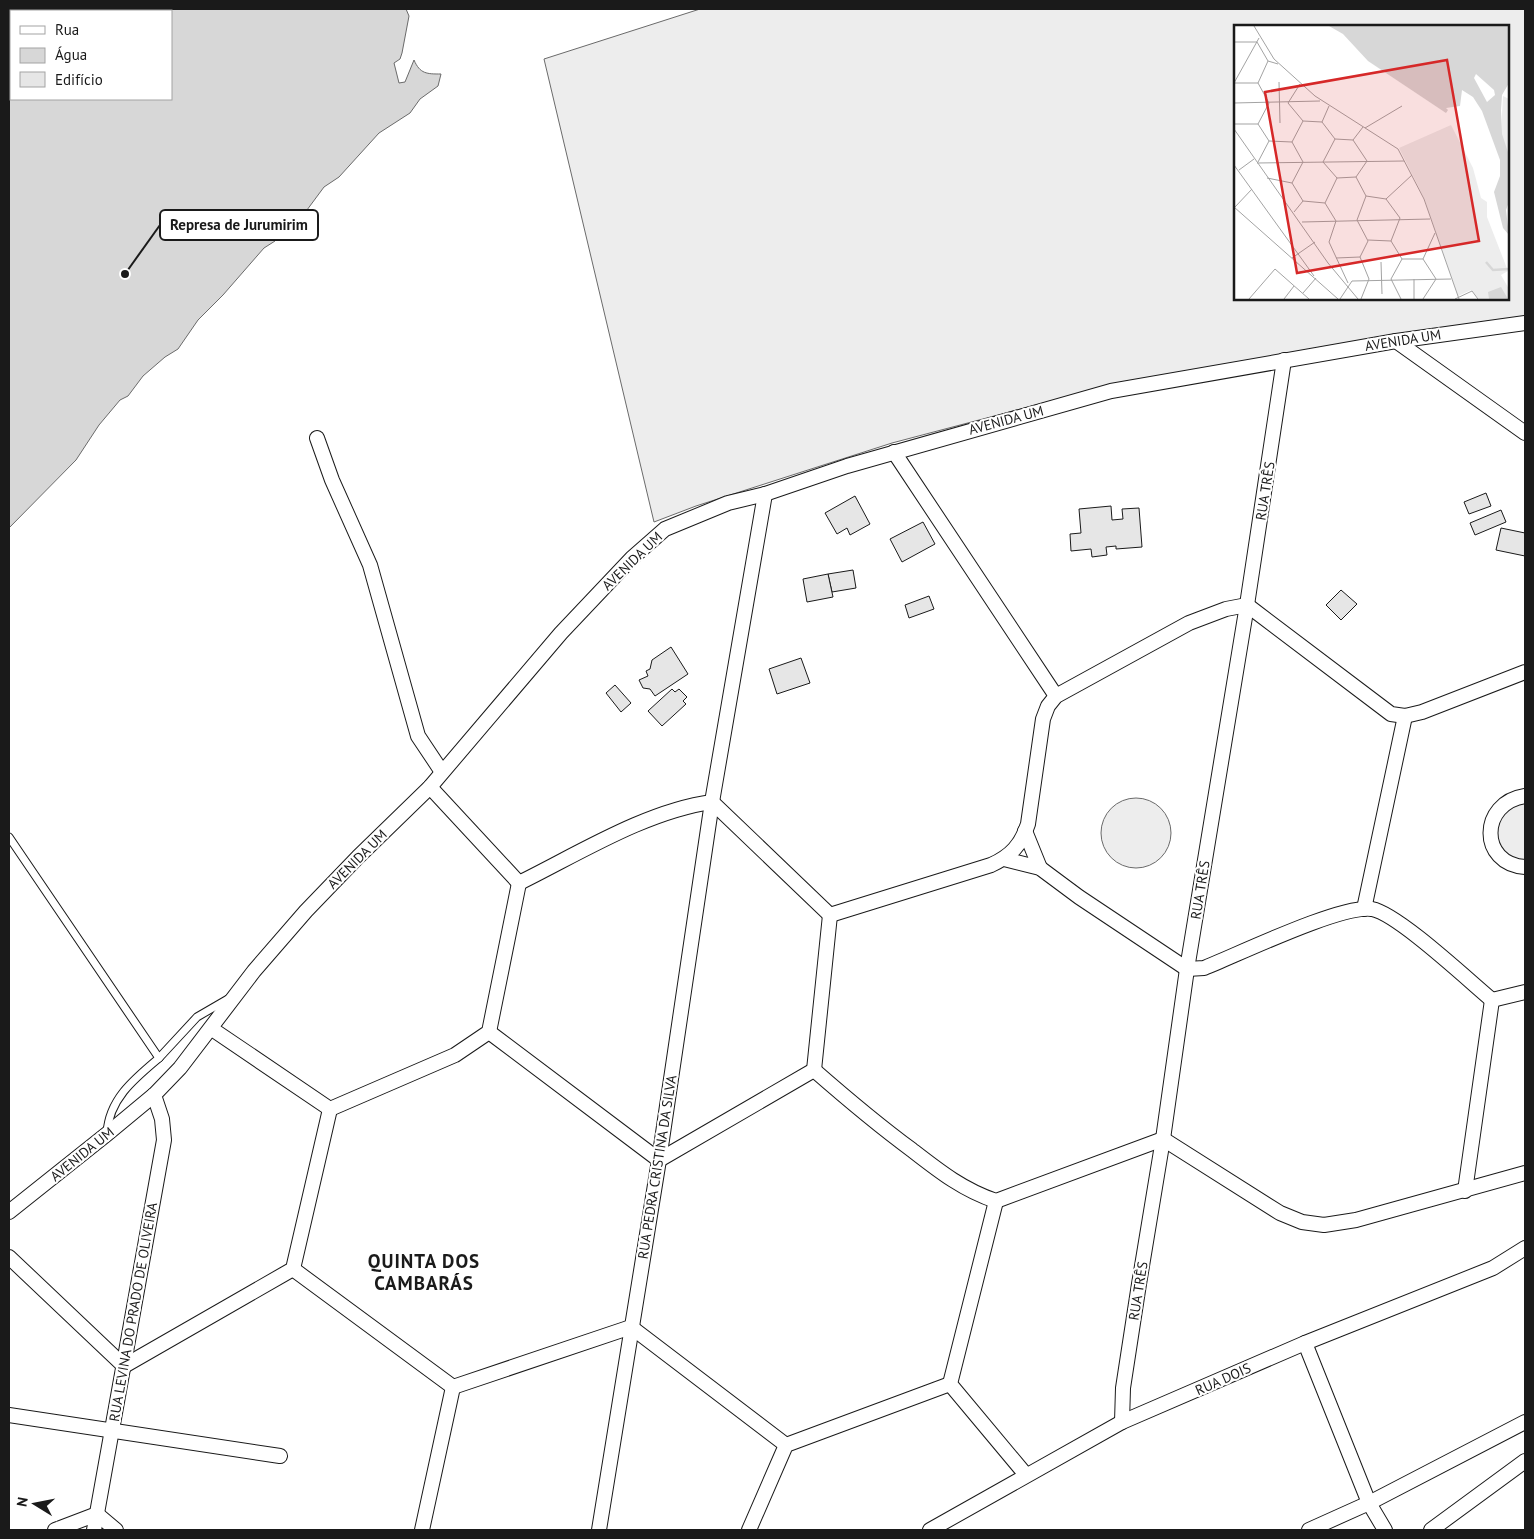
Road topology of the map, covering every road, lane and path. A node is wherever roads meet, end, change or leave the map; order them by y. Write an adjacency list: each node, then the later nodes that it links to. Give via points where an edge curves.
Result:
1 (1525, 323): 2 (street, AVENIDA UM)
2 (1396, 341): 3 (street, AVENIDA UM); 4 (street)
3 (1284, 360): 6 (street, AVENIDA UM, via 1111,391); 8 (street, RUA TRÊS)
4 (1525, 433)
5 (317, 438): 12 (street, via 370,565 418,736)
6 (894, 452): 7 (street, AVENIDA UM); 10 (street)
7 (765, 494): 12 (street, AVENIDA UM, via 728,504 665,529 632,558 561,633); 15 (street, RUA PEDRA CRISTINA DA SILVA)
8 (1247, 605): 10 (street, via 1189,623); 11 (street, via 1376,704 1391,714); 24 (street, RUA TRÊS)
9 (1525, 672): 11 (street)
10 (1056, 696): 16 (street, via 1043,720)
11 (1405, 716): 22 (street)
12 (442, 772): 13 (street, AVENIDA UM)
13 (430, 787): 21 (street); 26 (street, AVENIDA UM, via 306,911)
14 (1525, 796): 19 (street, via 1504,803 1495,813 1490,833 1493,846 1502,857)
15 (712, 802): 21 (street, via 660,815); 23 (street); 36 (street, RUA PEDRA CRISTINA DA SILVA)
16 (1026, 831): 18 (street, via 1015,850); 20 (street)
17 (9, 837): 30 (lane)
18 (1004, 859): 20 (street); 23 (street, via 991,866)
19 (1525, 867)
20 (1040, 868): 24 (street)
21 (519, 883): 29 (street)
22 (1364, 908): 24 (street, via 1307,925 1204,968); 27 (street, via 1392,917)
23 (830, 915): 31 (street)
24 (1187, 969): 35 (street, RUA TRÊS)
25 (1525, 992): 27 (street)
26 (237, 994): 28 (street, AVENIDA UM); 30 (lane, via 197,1017)
27 (1492, 1000): 38 (street)
28 (212, 1029): 32 (street, AVENIDA UM); 33 (street)
29 (489, 1032): 33 (street, via 455,1055); 36 (street)
30 (159, 1058): 34 (lane, via 114,1103)
31 (814, 1070): 36 (street); 39 (street, via 944,1175 974,1193)
32 (154, 1095): 34 (street, AVENIDA UM); 46 (street, RUA LEVINA DO PRADO DE OLIVEIRA, via 164,1140)
33 (330, 1109): 43 (street)
34 (107, 1134): 40 (street, AVENIDA UM)
35 (1163, 1139): 38 (street, via 1280,1213 1302,1222 1324,1224 1356,1220); 39 (street); 50 (street, RUA TRÊS, via 1126,1366)
36 (660, 1160): 44 (street, RUA PEDRA CRISTINA DA SILVA)
37 (1525, 1173): 38 (street)
38 (1465, 1191)
39 (996, 1201): 47 (street)
40 (9, 1212)
41 (1525, 1248): 45 (street, RUA DOIS, via 1493,1268)
42 (9, 1258): 46 (street)
43 (293, 1269): 46 (street); 48 (street)
44 (631, 1326): 48 (street); 53 (street); 63 (street, RUA PEDRA CRISTINA DA SILVA)
45 (1305, 1343): 50 (street, RUA DOIS); 57 (street)
46 (124, 1366): 52 (street, RUA LEVINA DO PRADO DE OLIVEIRA)
47 (950, 1384): 53 (street); 56 (street)
48 (453, 1387): 62 (street)
49 (9, 1415): 52 (street)
50 (1122, 1422): 56 (street, RUA DOIS)
51 (1525, 1422): 57 (street)
52 (112, 1430): 54 (street); 58 (street, RUA LEVINA DO PRADO DE OLIVEIRA)
53 (786, 1445): 64 (street)
54 (280, 1456)
55 (1525, 1461): 68 (street)
56 (1026, 1475): 65 (street, RUA DOIS)
57 (1369, 1503): 66 (street); 67 (street)
58 (97, 1514): 59 (street); 60 (street, RUA LEVINA DO PRADO DE OLIVEIRA); 61 (street)
59 (55, 1530)
60 (94, 1530)
61 (116, 1530)
62 (422, 1530)
63 (599, 1530)
64 (749, 1530)
65 (930, 1530)
66 (1310, 1530)
67 (1385, 1530)
68 (1431, 1530)

